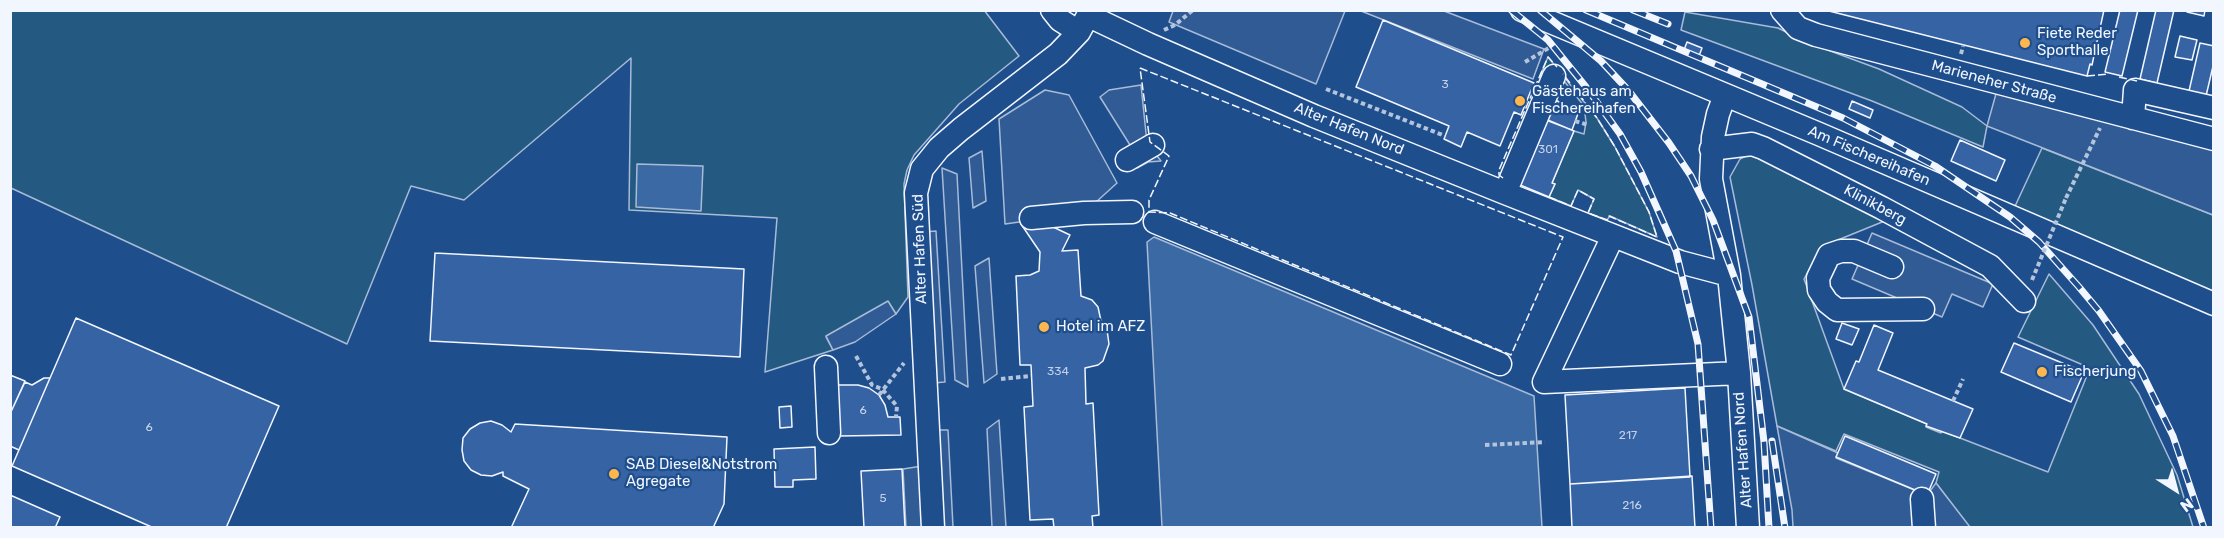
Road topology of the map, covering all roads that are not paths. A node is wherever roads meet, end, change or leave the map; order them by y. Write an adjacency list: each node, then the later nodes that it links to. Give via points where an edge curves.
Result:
1 (1052, 10): 4 (street, Alter Hafen Nord, via 1060,20)
2 (1522, 10): 6 (street, Am Fischereihafen)
3 (1782, 10): 8 (street, Marieneher Straße, via 1798,28 1816,36)
4 (1086, 20): 13 (street, Alter Hafen Nord); 28 (street, Alter Hafen Süd, via 1058,54 946,142 922,169 916,193)
5 (1554, 76): 13 (street)
6 (1725, 95): 11 (street, Alter Hafen Nord); 21 (street, Am Fischereihafen)
7 (2214, 108): 8 (street, via 2135,90)
8 (2133, 118): 9 (street, Marieneher Straße)
9 (2214, 139)
10 (1153, 145): 12 (street)
11 (1711, 150): 19 (street, Alter Hafen Nord, via 1711,179); 20 (street, Klinikberg, via 1752,144 1763,148 1990,266)
12 (1127, 159)
13 (1505, 193): 17 (street, Alter Hafen Nord)
14 (1132, 212): 15 (street)
15 (1031, 218)
16 (1155, 222): 23 (street)
17 (1613, 236): 19 (street, Alter Hafen Nord, via 1680,262); 25 (street, Alter Hafen Nord, via 1544,382)
18 (1892, 267): 22 (street, via 1854,251 1834,253 1823,263 1818,278 1820,290 1837,310)
19 (1729, 275): 25 (street, Alter Hafen Nord)
20 (2024, 302)
21 (2214, 304)
22 (1923, 309)
23 (1500, 364)
24 (826, 367): 26 (street)
25 (1738, 373): 29 (street, Alter Hafen Nord)
26 (829, 433)
27 (1922, 499): 30 (street)
28 (933, 528)
29 (1748, 528)
30 (1924, 528)

